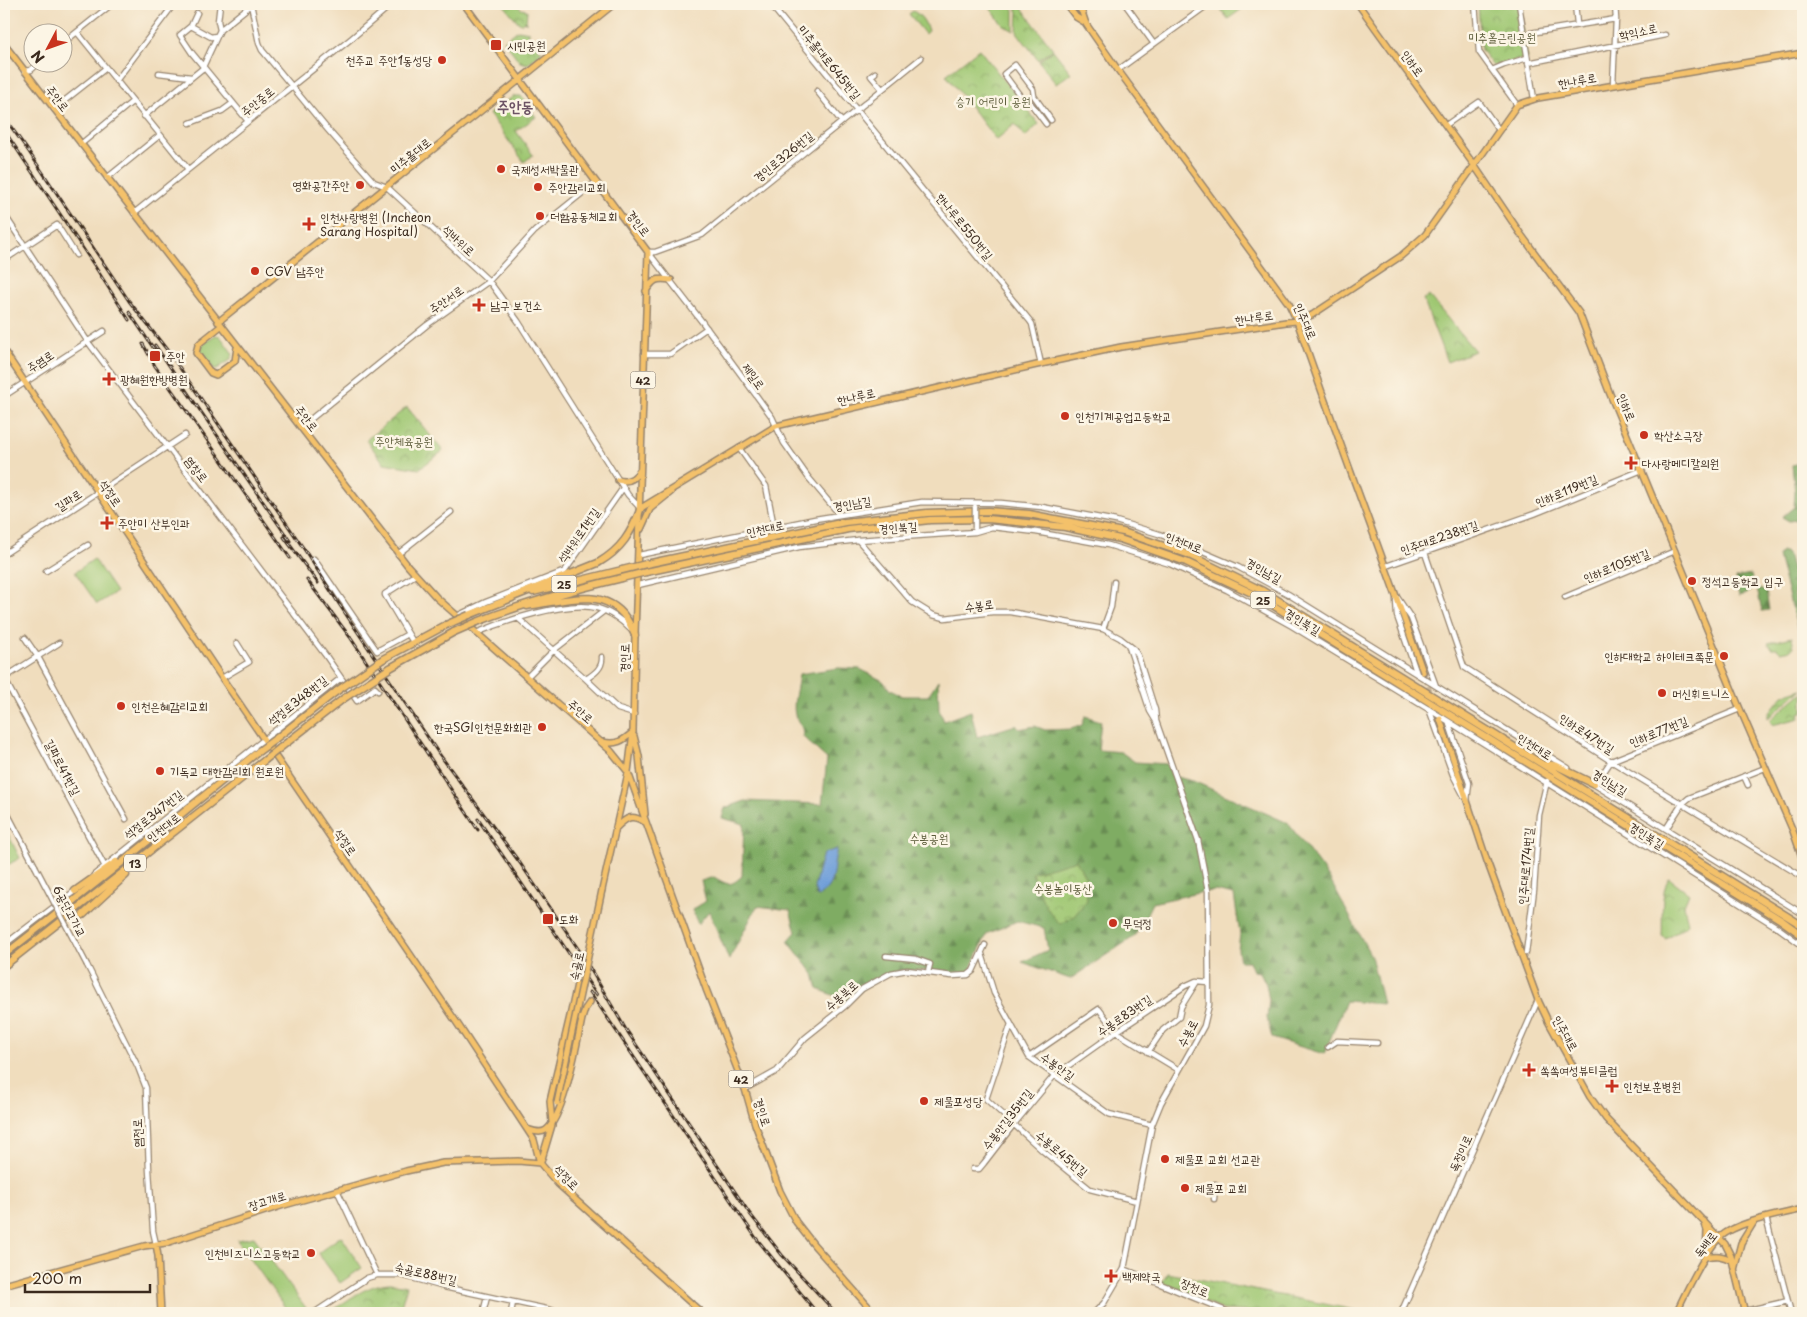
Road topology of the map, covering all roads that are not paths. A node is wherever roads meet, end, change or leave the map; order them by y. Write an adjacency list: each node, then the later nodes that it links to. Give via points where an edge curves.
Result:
1 (112, 4): 25 (street)
2 (174, 4): 48 (street)
3 (220, 4): 24 (street)
4 (251, 4): 24 (street); 50 (street, 석바위로, via 262,50)
5 (392, 4): 50 (street, 주안중로)
6 (464, 4): 47 (main road, 경인로)
7 (614, 4): 47 (main road, 미추홀대로)
8 (770, 4): 58 (street, 미추홀대로645번길)
9 (1066, 4): 21 (main road, 인주대로)
10 (1076, 4): 21 (main road, 인주대로)
11 (1132, 4): 18 (street)
12 (1209, 4): 31 (street)
13 (1358, 4): 65 (main road, 인하로)
14 (1475, 4): 40 (street, via 1479,52)
15 (1519, 4): 26 (street)
16 (1575, 4): 22 (street)
17 (1615, 4): 20 (street, 학익소로)
18 (1126, 6): 31 (street)
19 (197, 14): 23 (street)
20 (1616, 18): 22 (street); 32 (street, 학익소로)
21 (1086, 24): 39 (main road, 인주대로)
22 (1577, 24): 26 (street)
23 (191, 26): 29 (street, via 211,37); 36 (street, via 180,35)
24 (220, 30): 29 (street)
25 (77, 32): 28 (street); 38 (street)
26 (1524, 34): 35 (street)
27 (1665, 35): 32 (street, 학익소로)
28 (72, 36)
29 (216, 36): 36 (street)
30 (4, 44): 37 (main road, 주안로)
31 (1154, 44): 39 (street)
32 (1614, 46): 35 (street); 49 (street, 학익소로)
33 (1803, 53): 49 (main road, 한나루로)
34 (921, 58): 51 (street, 경인로326번길)
35 (1528, 61): 40 (street); 53 (street)
36 (203, 67): 45 (street); 55 (street)
37 (22, 68)
38 (106, 68): 48 (street); 57 (street)
39 (1118, 70): 83 (main road, 인주대로, via 1289,304)
40 (1492, 70): 56 (street)
41 (25, 72): 46 (main road, 주안로)
42 (31, 72): 46 (street)
43 (875, 72): 51 (street, via 871,76)
44 (159, 73): 45 (street)
45 (191, 77): 59 (street)
46 (30, 78): 57 (main road, 주안로)
47 (519, 79): 72 (main road, 경인로); 73 (main road, 미추홀대로)
48 (116, 81): 54 (street)
49 (1613, 84): 53 (main road, 한나루로)
50 (292, 86): 61 (street, 주안중로); 73 (street, 석바위로, via 374,182)
51 (882, 89): 58 (street, 경인로326번길)
52 (816, 90): 62 (street)
53 (1534, 99): 56 (main road, 한나루로)
54 (133, 101): 59 (street); 68 (street)
55 (233, 103): 61 (street); 63 (street, via 222,111)
56 (1517, 105): 66 (main road, 한나루로)
57 (54, 109): 68 (main road, 주안로)
58 (856, 110): 62 (street, 경인로326번길); 91 (street, 한나루로550번길, via 1030,321)
59 (144, 116): 67 (street)
60 (1051, 120): 64 (street, via 1016,65 1004,74)
61 (248, 121): 70 (street, 주안중로)
62 (842, 122): 77 (street, 경인로326번길, via 702,235)
63 (190, 123)
64 (1046, 124)
65 (1446, 125): 66 (street, via 1479,102); 69 (main road, 인하로)
66 (1499, 130): 69 (main road, 한나루로)
67 (160, 135): 70 (street); 71 (street)
68 (81, 144): 71 (main road, 주안로)
69 (1474, 165): 83 (main road, 한나루로, via 1415,245 1312,315); 100 (main road, 인하로, via 1579,314)
70 (188, 169): 74 (street, 주안중로)
71 (107, 178): 74 (main road, 주안로)
72 (596, 182): 77 (main road, 경인로); 81 (street, 주안서로, via 536,231)
73 (387, 187): 81 (street, 석바위로); 84 (main road, 미추홀대로)
74 (134, 212): 84 (main road, 주안로)
75 (4, 214): 76 (street, 염창로)
76 (25, 246): 78 (street, via 57,225); 79 (street); 87 (street, 염창로)
77 (648, 252): 80 (street, 제일로); 82 (main road, 경인로 / 42)
78 (76, 256)
79 (4, 260)
80 (670, 280): 82 (main road, via 653,280); 85 (street, 제일로)
81 (489, 281): 95 (street, 주안서로, via 427,325); 101 (street, 석바위로, via 518,321)
82 (646, 291): 90 (main road, 경인로 / 42)
83 (1297, 321): 91 (main road, 한나루로, via 1121,347); 121 (main road, 인주대로)
84 (220, 324): 88 (main road, 주안로); 88 (main road, via 201,342 196,355 216,375 236,361)
85 (707, 328): 90 (street, via 670,354); 94 (street, 제일로)
86 (104, 331): 87 (street, 주염로)
87 (88, 342): 92 (street, 주염로); 97 (street, 염창로)
88 (237, 346): 95 (main road, 주안로)
89 (4, 351): 92 (main road, 석정로)
90 (644, 354): 99 (main road, 경인로 / 42)
91 (1041, 364): 94 (main road, 한나루로)
92 (24, 382): 93 (street, 주염로); 104 (main road, 석정로)
93 (4, 396)
94 (776, 426): 98 (main road, 한나루로); 108 (street, 제일로, via 808,477)
95 (301, 427): 118 (main road, 주안로)
96 (185, 435): 97 (street, 길파로)
97 (167, 447): 104 (street, 길파로); 149 (street, 염창로)
98 (739, 448): 102 (main road, 한나루로); 109 (street, via 766,486)
99 (641, 468): 101 (main road, via 630,481); 106 (main road, 경인로 / 42)
100 (1642, 470): 110 (street, 인하로119번길); 115 (main road, 인하로)
101 (618, 480): 103 (street, 석바위로)
102 (681, 484): 106 (main road, 한나루로); 112 (main road, via 650,509)
103 (623, 488): 106 (street, 석바위로); 131 (street, 석바위로1번길, via 564,571)
104 (98, 493): 117 (street, 길파로); 148 (main road, 석정로)
105 (976, 505): 108 (street, 경인남길, via 922,502); 111 (street, bridge); 145 (street, 경인남길, via 1003,504 1061,510 1159,534 1246,571)
106 (640, 508): 112 (main road, 경인로 / 42); 128 (highway, via 631,531 610,556)
107 (451, 512): 118 (street)
108 (839, 514): 109 (street, 경인남길)
109 (774, 527): 119 (street, 경인남길)
110 (1498, 528): 116 (street, 인주대로238번길)
111 (975, 530): 113 (street, 경인북길); 153 (street, 경인북길, via 992,527 1036,532 1108,545 1170,564 1227,590 1292,626)
112 (640, 534): 119 (main road, 경인로 / 42)
113 (858, 540): 125 (street, 경인북길, via 798,547); 133 (street, 수봉로, via 912,602 933,615 945,618 1010,612)
114 (88, 545): 122 (street)
115 (1675, 551): 127 (street, 인하로105번길); 154 (main road, 인하로)
116 (1425, 553): 121 (street, 인주대로238번길); 162 (street, 인하로47번길, via 1464,667)
117 (4, 554)
118 (398, 554): 123 (main road, 주안로)
119 (639, 556): 125 (main road, 경인로 / 42)
120 (314, 559): 135 (street, via 377,651)
121 (1386, 566): 126 (main road, 인주대로)
122 (46, 572)
123 (415, 575): 131 (main road, 주안로); 135 (street, via 385,594)
124 (1114, 582): 133 (street)
125 (638, 585): 136 (main road, 경인로 / 42)
126 (1396, 596): 144 (main road, 인주대로); 145 (street, via 1397,616); 151 (street, via 1411,618)
127 (1565, 597)
128 (508, 599): 138 (highway, 인천대로 / 13, bridge); 161 (highway, 인천대로 / 25, bridge, via 646,564 845,522 927,512 1029,514 1123,532 1187,554 1263,591)
129 (511, 608): 136 (highway, via 577,598 605,600 627,618); 177 (highway, 인천대로 / 13, bridge, via 454,632 390,668 280,748); 185 (highway, 인천대로 / 25, bridge, via 557,593 646,572 848,529 930,520 998,520 1065,527 1120,539 1186,562 1258,596)
130 (604, 611): 132 (street, via 579,607); 136 (street); 141 (street)
131 (457, 616): 134 (main road, 주안로)
132 (520, 618): 134 (street); 141 (street)
133 (1103, 629): 197 (street, 수봉로, via 1134,648 1138,656 1156,721 1199,848 1208,891)
134 (476, 633): 146 (main road, 주안로)
135 (408, 634): 138 (street)
136 (635, 635): 155 (main road, 경인로 / 42)
137 (25, 638): 142 (street)
138 (413, 642): 176 (highway, 인천대로 / 13, bridge, via 337,691)
139 (59, 643): 142 (street)
140 (237, 643): 148 (street, via 250,662)
141 (554, 650): 146 (street); 150 (street)
142 (38, 657): 147 (street); 172 (street)
143 (602, 657): 150 (street, via 603,663)
144 (1423, 672)
145 (1417, 674): 151 (street, 경인남길)
146 (527, 677): 160 (main road, 주안로)
147 (4, 678): 179 (street, 길파로41번길)
148 (222, 678): 159 (main road, 석정로)
149 (341, 678): 152 (street, 염창로, via 358,701 375,688); 159 (street, 석정로348번길)
150 (586, 679): 155 (street, via 618,709)
151 (1437, 687): 167 (street, 경인남길)
152 (378, 691)
153 (1429, 709): 157 (street, 경인북길); 169 (street, via 1453,775)
154 (1740, 709): 162 (street, 인하로77번길); 163 (main road, 인하로)
155 (634, 714): 158 (main road, 경인로 / 42)
156 (1440, 719): 169 (main road, 인주대로)
157 (1448, 721): 166 (street, 경인북길); 169 (street, via 1469,783)
158 (633, 732): 160 (main road, via 612,744); 164 (main road, 경인로 / 42); 173 (main road, via 639,756)
159 (264, 738): 179 (street, 석정로347번길); 215 (main road, 석정로)
160 (600, 742): 164 (main road, 주안로)
161 (1538, 761): 167 (highway); 184 (highway, 인천대로 / 25)
162 (1611, 761): 167 (street); 170 (street, 인하로47번길)
163 (1765, 768): 165 (street); 178 (main road, 인하로)
164 (628, 772): 173 (main road, 경인로 / 42); 174 (main road, 숙골로)
165 (1744, 776): 168 (street); 170 (street, via 1689,798)
166 (1546, 783): 188 (street, 경인북길); 190 (street, 인주대로174번길, via 1539,815 1534,890)
167 (1594, 785): 175 (street, 경인남길)
168 (1748, 785)
169 (1467, 801): 190 (main road, 인주대로)
170 (1682, 804): 175 (street); 180 (street, 인하로47번길)
171 (4, 807): 193 (street, 6공단고가교, bridge)
172 (126, 819)
173 (646, 822): 174 (main road, via 631,817); 211 (main road, 경인로 / 42)
174 (616, 828): 212 (main road, 숙골로, bridge)
175 (1666, 829): 182 (street, 경인남길)
176 (150, 840): 181 (highway); 191 (highway, 인천대로 / 13)
177 (155, 848): 183 (highway); 194 (highway, 인천대로 / 13)
178 (1803, 860)
179 (104, 865): 181 (street, 석정로347번길)
180 (1803, 877)
181 (75, 891): 186 (street, 석정로347번길)
182 (1803, 914)
183 (83, 915)
184 (1803, 926)
185 (1803, 936)
186 (4, 945)
187 (985, 945): 189 (street, 수봉북로)
188 (1803, 946)
189 (982, 953): 195 (street, 수봉북로, via 968,975); 203 (street, 수봉안길, via 994,993)
190 (1523, 953): 199 (main road, 인주대로)
191 (4, 956)
192 (886, 956): 195 (street, via 916,958 930,964)
193 (87, 965): 227 (street, 염전로, via 146,1088)
194 (4, 966)
195 (928, 972): 211 (street, 수봉북로, via 907,970 890,973 862,988 805,1038 777,1071)
196 (1196, 981): 197 (street); 204 (street, 수봉로83번길); 207 (street, via 1179,1017 1162,1030)
197 (1208, 982): 209 (street, 수봉로, via 1209,1006 1204,1026)
198 (577, 984): 201 (main road)
199 (1538, 1000): 224 (main road, 인주대로, via 1590,1097 1606,1120); 247 (street, 독정이로)
200 (590, 1002): 202 (main road)
201 (570, 1016): 202 (main road); 212 (main road, via 550,1101)
202 (582, 1019): 212 (main road, via 562,1105)
203 (1011, 1024): 208 (street, 수봉안길); 213 (street, 수봉로45번길, via 986,1099)
204 (1116, 1032): 207 (street); 208 (street, via 1099,1008); 210 (street, 수봉로83번길)
205 (1377, 1043): 206 (street, via 1337,1041)
206 (1328, 1047)
207 (1148, 1052): 209 (street)
208 (1029, 1057): 210 (street, 수봉안길)
209 (1179, 1070): 214 (street, 수봉로)
210 (1054, 1076): 213 (street, 수봉안길35번길); 214 (street, 수봉안길, via 1109,1114)
211 (745, 1090): 244 (main road, 경인로 / 42, via 777,1183 796,1222)
212 (552, 1122): 215 (main road, via 544,1131 534,1132); 216 (main road, 숙골로)
213 (1014, 1124): 217 (street, 수봉안길35번길, via 979,1169); 221 (street, 수봉로45번길, via 1090,1189)
214 (1152, 1125): 221 (street, 수봉로)
215 (526, 1128): 216 (main road, 석정로, via 534,1140)
216 (540, 1163): 219 (main road, 장고개로, via 443,1163); 243 (main road, 석정로, via 558,1184)
217 (973, 1169)
218 (1215, 1184): 220 (street)
219 (337, 1190): 227 (main road, 장고개로); 232 (street)
220 (1214, 1200)
221 (1137, 1201): 230 (street, 수봉로)
222 (1803, 1208): 223 (main road, 독배로)
223 (1766, 1218): 225 (main road, 독배로); 235 (street)
224 (1704, 1220): 226 (main road, 인주대로); 228 (main road)
225 (1754, 1222): 226 (main road, 독배로); 231 (main road, via 1741,1244)
226 (1720, 1237): 228 (main road, 독배로); 229 (main road, 인주대로)
227 (156, 1244): 233 (main road, 장고개로); 238 (main road, 염전로)
228 (1706, 1257): 229 (main road, via 1725,1256); 248 (main road, 독배로)
229 (1732, 1261): 231 (main road, 인주대로)
230 (1124, 1269): 245 (street, 수봉로, via 1104,1303); 246 (street, 장천로)
231 (1734, 1270): 237 (main road, 인주대로)
232 (377, 1275): 234 (street, 숙골로88번길, via 401,1275); 239 (street, 숙골로88번길, via 367,1278)
233 (4, 1285)
234 (487, 1297): 236 (street, 숙골로88번길); 240 (street)
235 (1788, 1301): 237 (street); 249 (street)
236 (513, 1302): 241 (street); 242 (street, 숙골로88번길)
237 (1745, 1312)
238 (161, 1313)
239 (314, 1313)
240 (483, 1313)
241 (511, 1313)
242 (559, 1313)
243 (702, 1313)
244 (874, 1313)
245 (1094, 1313)
246 (1231, 1313)
247 (1401, 1313)
248 (1676, 1313)
249 (1791, 1313)

